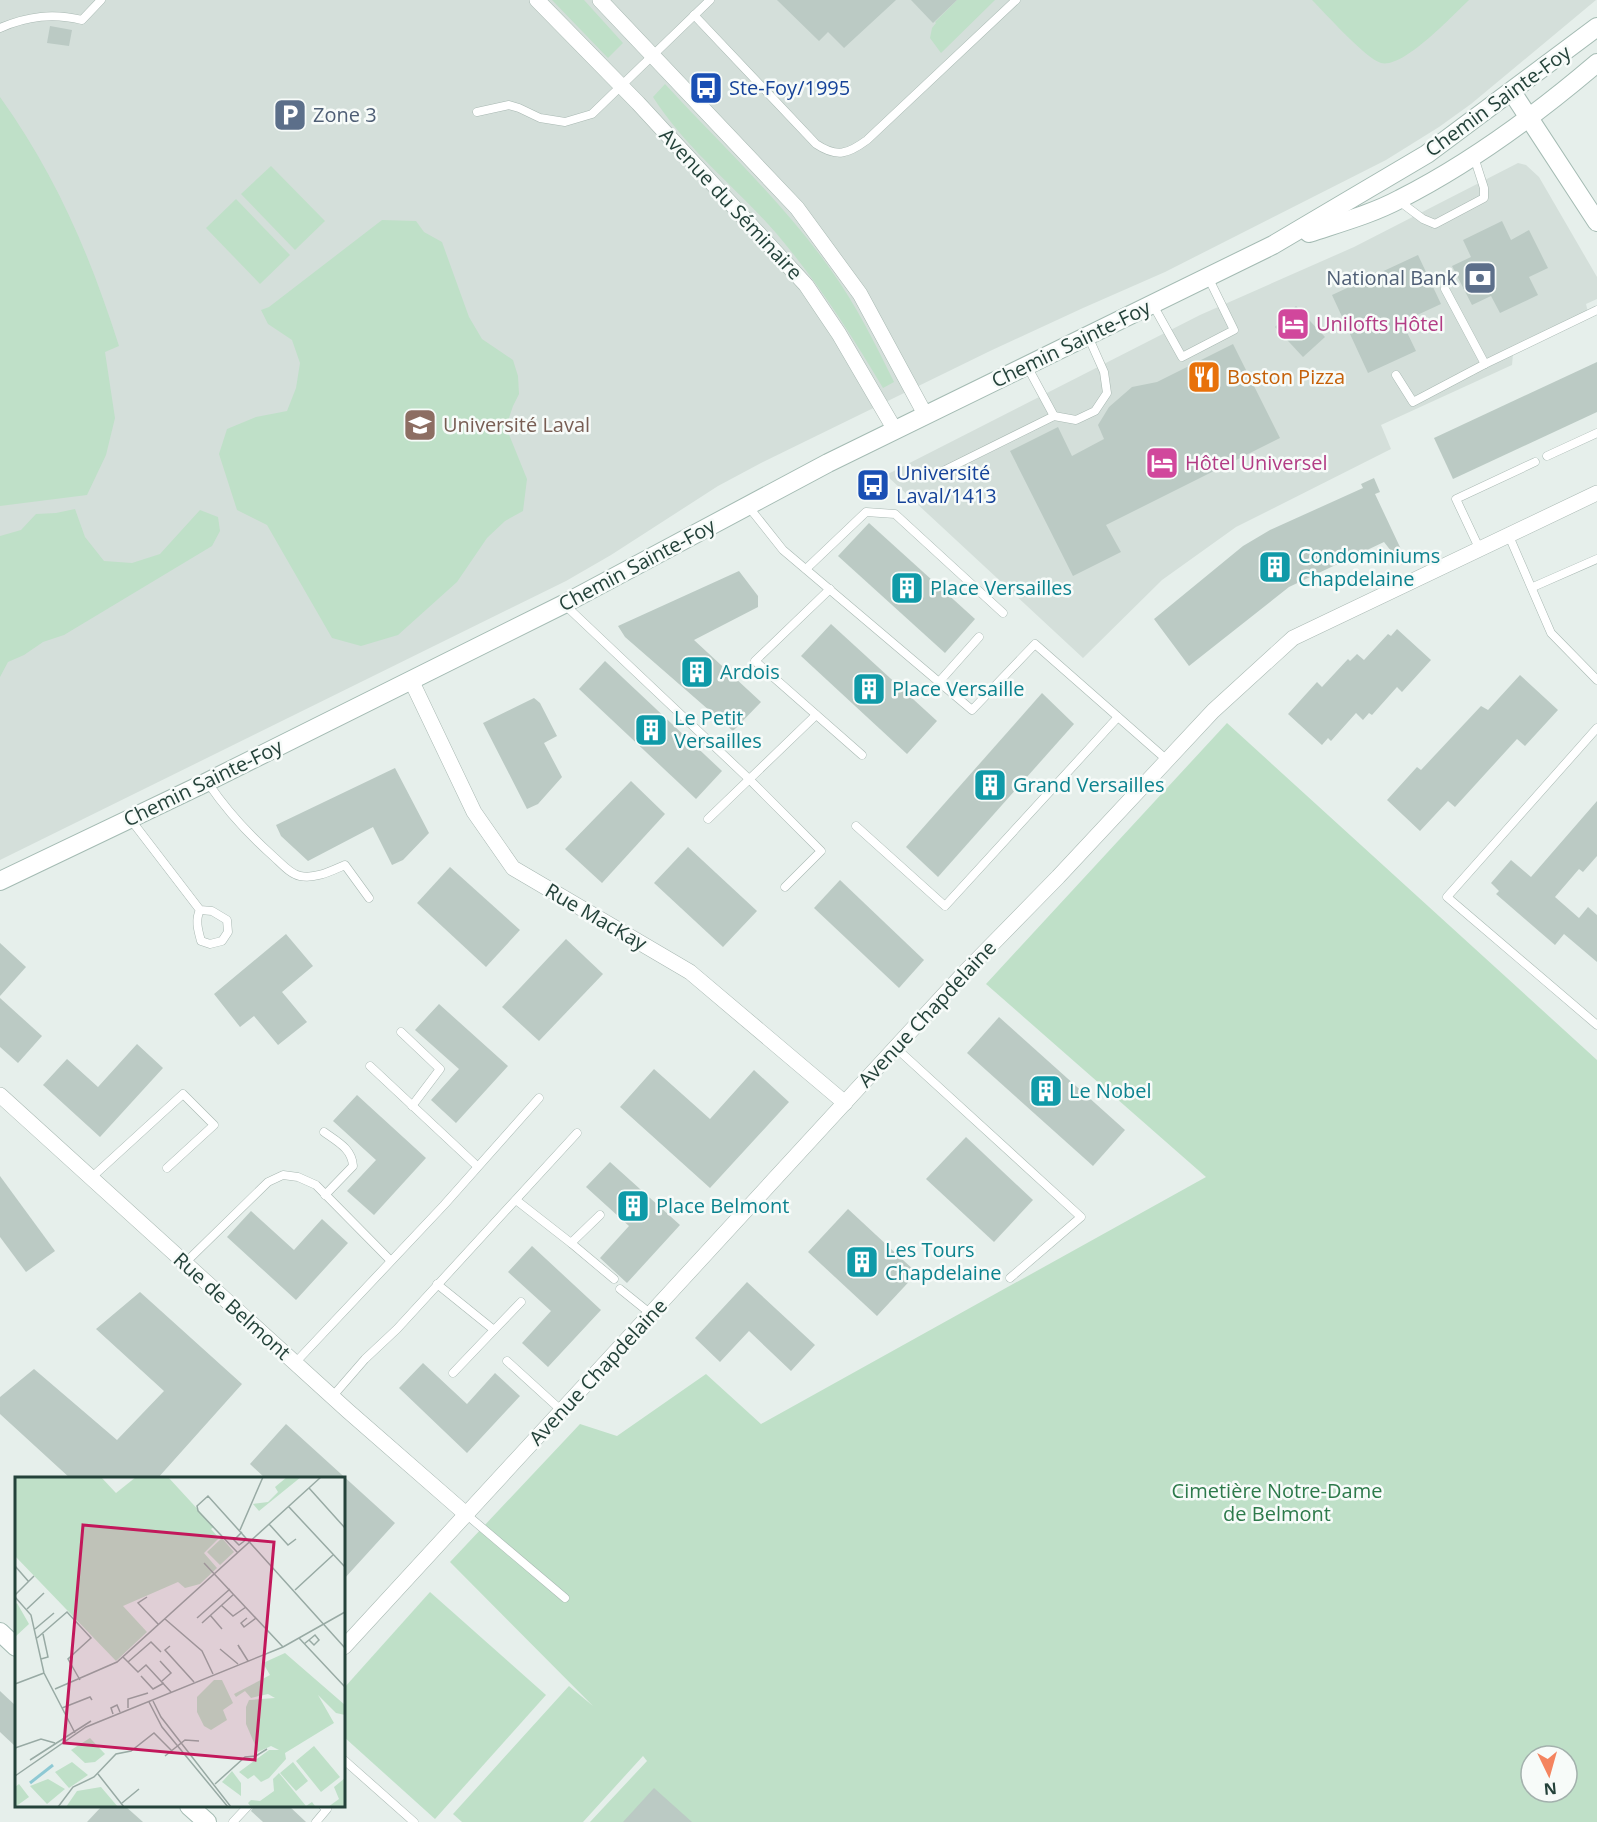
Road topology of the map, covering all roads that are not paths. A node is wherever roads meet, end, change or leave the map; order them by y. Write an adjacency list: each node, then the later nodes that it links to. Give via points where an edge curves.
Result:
1 (101, 0): 8 (lane, via 82,20 49,15)
2 (537, 0): 11 (street, Avenue du Séminaire)
3 (600, 0): 9 (street, Avenue du Séminaire)
4 (710, 0): 6 (lane)
5 (1016, 0): 6 (lane, via 867,140 841,153 816,144)
6 (694, 15): 9 (lane)
7 (1597, 27): 12 (main road, Chemin Sainte-Foy)
8 (0, 28)
9 (653, 54): 11 (lane); 27 (street, Avenue du Séminaire, via 797,208 860,294)
10 (1597, 63): 14 (main road, Chemin Sainte-Foy)
11 (621, 86): 13 (lane, via 592,114 565,122 540,118 508,105); 29 (street, Avenue du Séminaire, via 806,285)
12 (1512, 92): 14 (main road); 18 (main road, Chemin Sainte-Foy, via 1427,154)
13 (477, 112)
14 (1529, 117): 15 (main road, Chemin Sainte-Foy); 17 (main road)
15 (1474, 157): 16 (main road, Chemin Sainte-Foy); 16 (lane, via 1484,198 1468,208 1435,224)
16 (1398, 200): 18 (main road, Chemin Sainte-Foy)
17 (1597, 222)
18 (1274, 245): 19 (main road, Chemin Sainte-Foy)
19 (1208, 276): 21 (main road, Chemin Sainte-Foy); 21 (lane, via 1234,330 1182,357)
20 (1445, 289): 24 (lane)
21 (1152, 304): 23 (main road, Chemin Sainte-Foy)
22 (1597, 310): 24 (lane)
23 (1088, 336): 25 (main road, Chemin Sainte-Foy); 28 (lane, via 1104,372 1107,393 1095,411 1076,420)
24 (1485, 364): 26 (lane, via 1413,402)
25 (1027, 366): 27 (main road, Chemin Sainte-Foy); 28 (lane)
26 (1396, 375)
27 (926, 416): 29 (main road, Chemin Sainte-Foy)
28 (1054, 416): 33 (lane)
29 (895, 430): 35 (main road, Chemin Sainte-Foy)
30 (1597, 433): 31 (lane)
31 (1547, 456)
32 (1535, 462): 37 (lane, via 1456,499)
33 (933, 476)
34 (1597, 493): 36 (street, Avenue Chapdelaine)
35 (748, 506): 39 (lane, via 783,550); 42 (main road, Chemin Sainte-Foy)
36 (1509, 536): 37 (street, Avenue Chapdelaine); 40 (lane)
37 (1480, 550): 52 (street, Avenue Chapdelaine, via 1293,638 1213,711)
38 (1597, 559): 40 (lane)
39 (806, 569): 41 (lane); 43 (lane, via 866,512 895,514)
40 (1533, 587): 46 (lane, via 1551,633)
41 (830, 589): 47 (lane); 48 (lane, via 755,661)
42 (564, 604): 45 (main road, Chemin Sainte-Foy); 53 (lane)
43 (1003, 613)
44 (979, 636): 47 (lane)
45 (411, 680): 54 (main road, Chemin Sainte-Foy); 68 (street, Rue MacKay, via 474,812 513,868 690,972)
46 (1597, 680)
47 (939, 682): 49 (lane, via 972,710 1035,644)
48 (816, 715): 51 (lane); 53 (lane)
49 (1118, 717): 52 (lane); 57 (lane, via 945,906)
50 (1597, 728): 62 (lane, via 1447,897)
51 (861, 754)
52 (1167, 760): 64 (street, Avenue Chapdelaine)
53 (749, 779): 56 (lane); 59 (lane, via 822,851)
54 (207, 782): 55 (main road, Chemin Sainte-Foy); 60 (lane, via 248,834 285,867 298,876 313,877 345,865)
55 (130, 819): 58 (main road, Chemin Sainte-Foy); 61 (lane)
56 (708, 819)
57 (856, 826)
58 (0, 881)
59 (785, 887)
60 (369, 898)
61 (200, 910): 61 (lane, via 197,927 201,941 222,941 228,932 228,920 212,911)
62 (1597, 1025)
63 (401, 1032): 69 (lane, via 440,1069)
64 (896, 1048): 68 (street, Avenue Chapdelaine); 81 (lane, via 1081,1217)
65 (370, 1066): 69 (lane)
66 (0, 1095): 74 (street, Rue de Belmont)
67 (539, 1098): 72 (lane)
68 (844, 1102): 86 (street, Avenue Chapdelaine)
69 (412, 1106): 72 (lane)
70 (324, 1132): 75 (lane, via 353,1157 353,1166)
71 (577, 1133): 76 (lane)
72 (477, 1166): 79 (lane)
73 (167, 1168): 74 (lane, via 214,1125 183,1094)
74 (91, 1178): 80 (street, Rue de Belmont)
75 (325, 1195): 79 (lane); 80 (lane, via 316,1185 298,1177 283,1175 268,1182)
76 (516, 1200): 78 (lane); 83 (lane)
77 (600, 1215): 78 (lane)
78 (571, 1243): 82 (lane)
79 (390, 1260): 89 (lane)
80 (185, 1263): 89 (street, Rue de Belmont)
81 (1010, 1278)
82 (614, 1279)
83 (437, 1284): 87 (lane); 91 (lane)
84 (620, 1289): 86 (lane)
85 (521, 1302): 87 (lane)
86 (651, 1314): 92 (street, Avenue Chapdelaine)
87 (494, 1330): 90 (lane)
88 (507, 1361): 92 (lane)
89 (295, 1363): 91 (street, Rue de Belmont)
90 (453, 1373)
91 (332, 1397): 93 (street, Rue de Belmont)
92 (562, 1411): 93 (street, Avenue Chapdelaine)
93 (467, 1515): 94 (lane); 97 (street, Avenue Chapdelaine)
94 (565, 1598)
95 (0, 1632): 96 (main road)
96 (15, 1646)
97 (345, 1646)
98 (345, 1761): 103 (lane)
99 (247, 1807): 101 (lane)
100 (324, 1807): 102 (lane, via 327,1809)
101 (233, 1822)
102 (316, 1822)
103 (414, 1822)

